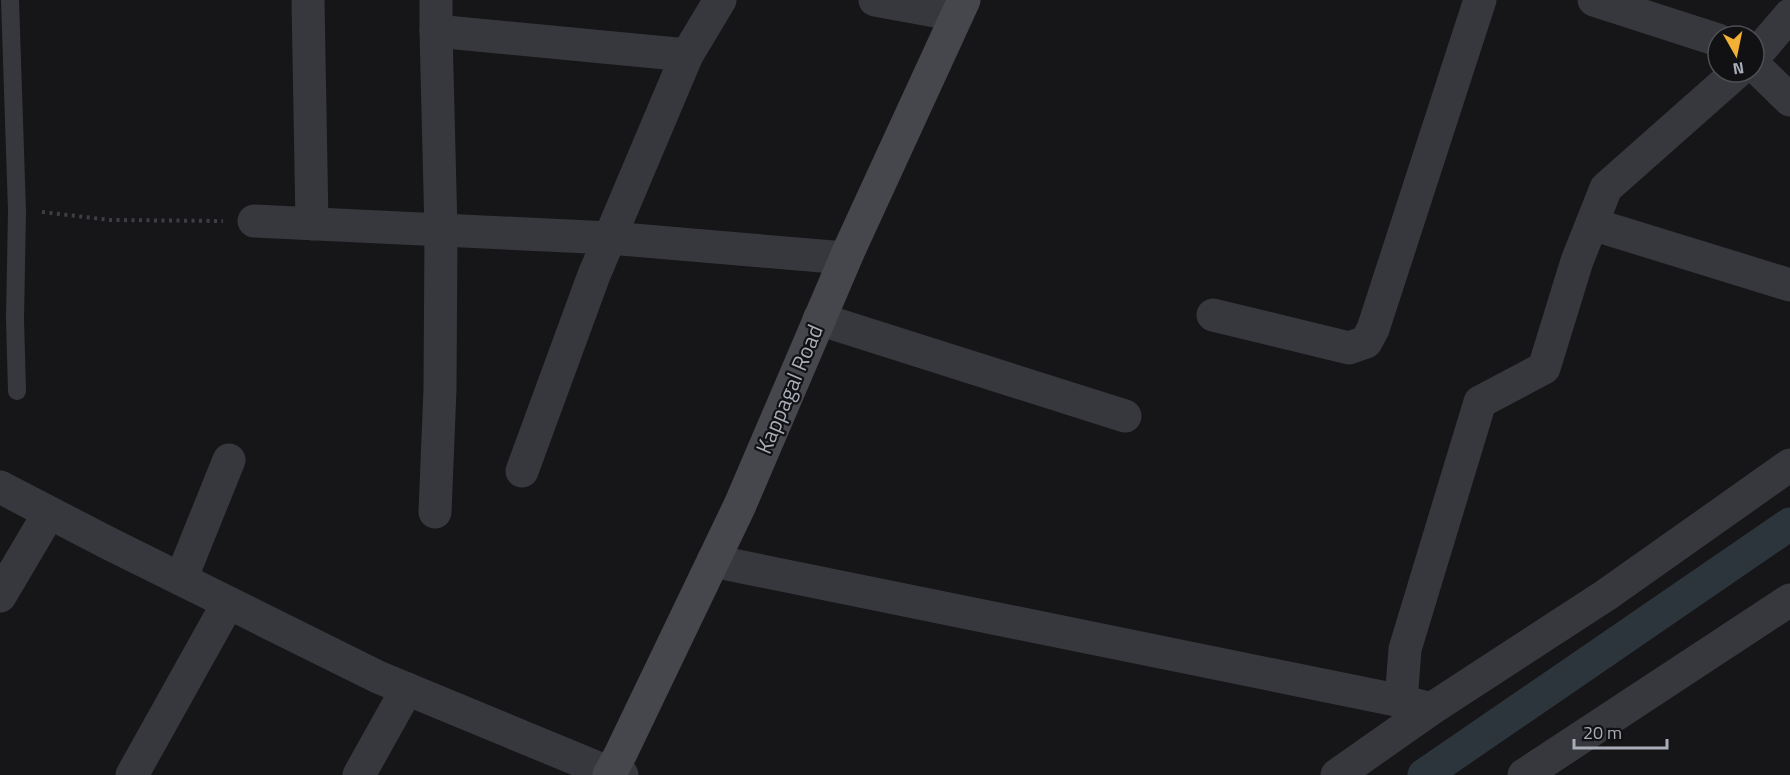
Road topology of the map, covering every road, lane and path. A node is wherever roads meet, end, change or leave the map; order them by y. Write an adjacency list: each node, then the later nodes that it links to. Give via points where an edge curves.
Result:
1 (10, 0): 16 (lane)
2 (308, 0): 18 (street)
3 (720, 0): 12 (street)
4 (875, 0): 7 (street)
5 (1480, 0): 24 (street, via 1366,342 1349,348)
6 (1594, 0): 10 (street)
7 (960, 8): 22 (main road, Kappagal Road)
8 (1790, 15): 11 (street)
9 (436, 16): 12 (street); 20 (street)
10 (1706, 36)
11 (1766, 43)
12 (687, 55): 21 (street)
13 (1766, 75): 15 (street)
14 (1725, 84): 19 (street, via 1606,188)
15 (1790, 100)
16 (17, 211): 17 (path, via 110,220); 26 (lane)
17 (254, 221): 18 (street)
18 (312, 224): 20 (street)
19 (1592, 224): 23 (street); 40 (street, via 1544,368 1480,402 1406,649)
20 (441, 231): 21 (street); 32 (street)
21 (610, 238): 22 (street); 30 (street)
22 (845, 258): 25 (main road, Kappagal Road)
23 (1790, 285)
24 (1213, 315)
25 (819, 319): 27 (street); 34 (main road, Kappagal Road)
26 (17, 391)
27 (1125, 416)
28 (229, 460): 35 (street)
29 (1790, 465): 40 (street, via 1606,594)
30 (522, 471)
31 (0, 487): 33 (street)
32 (435, 512)
33 (49, 513): 35 (street); 36 (street)
34 (713, 561): 40 (street); 41 (main road, Kappagal Road)
35 (181, 579): 38 (street)
36 (0, 596)
37 (1790, 600): 45 (street)
38 (228, 603): 39 (street); 42 (street)
39 (407, 689): 41 (street); 43 (street)
40 (1416, 705): 44 (street)
41 (613, 774)
42 (132, 775)
43 (359, 775)
44 (1336, 775)
45 (1524, 775)

